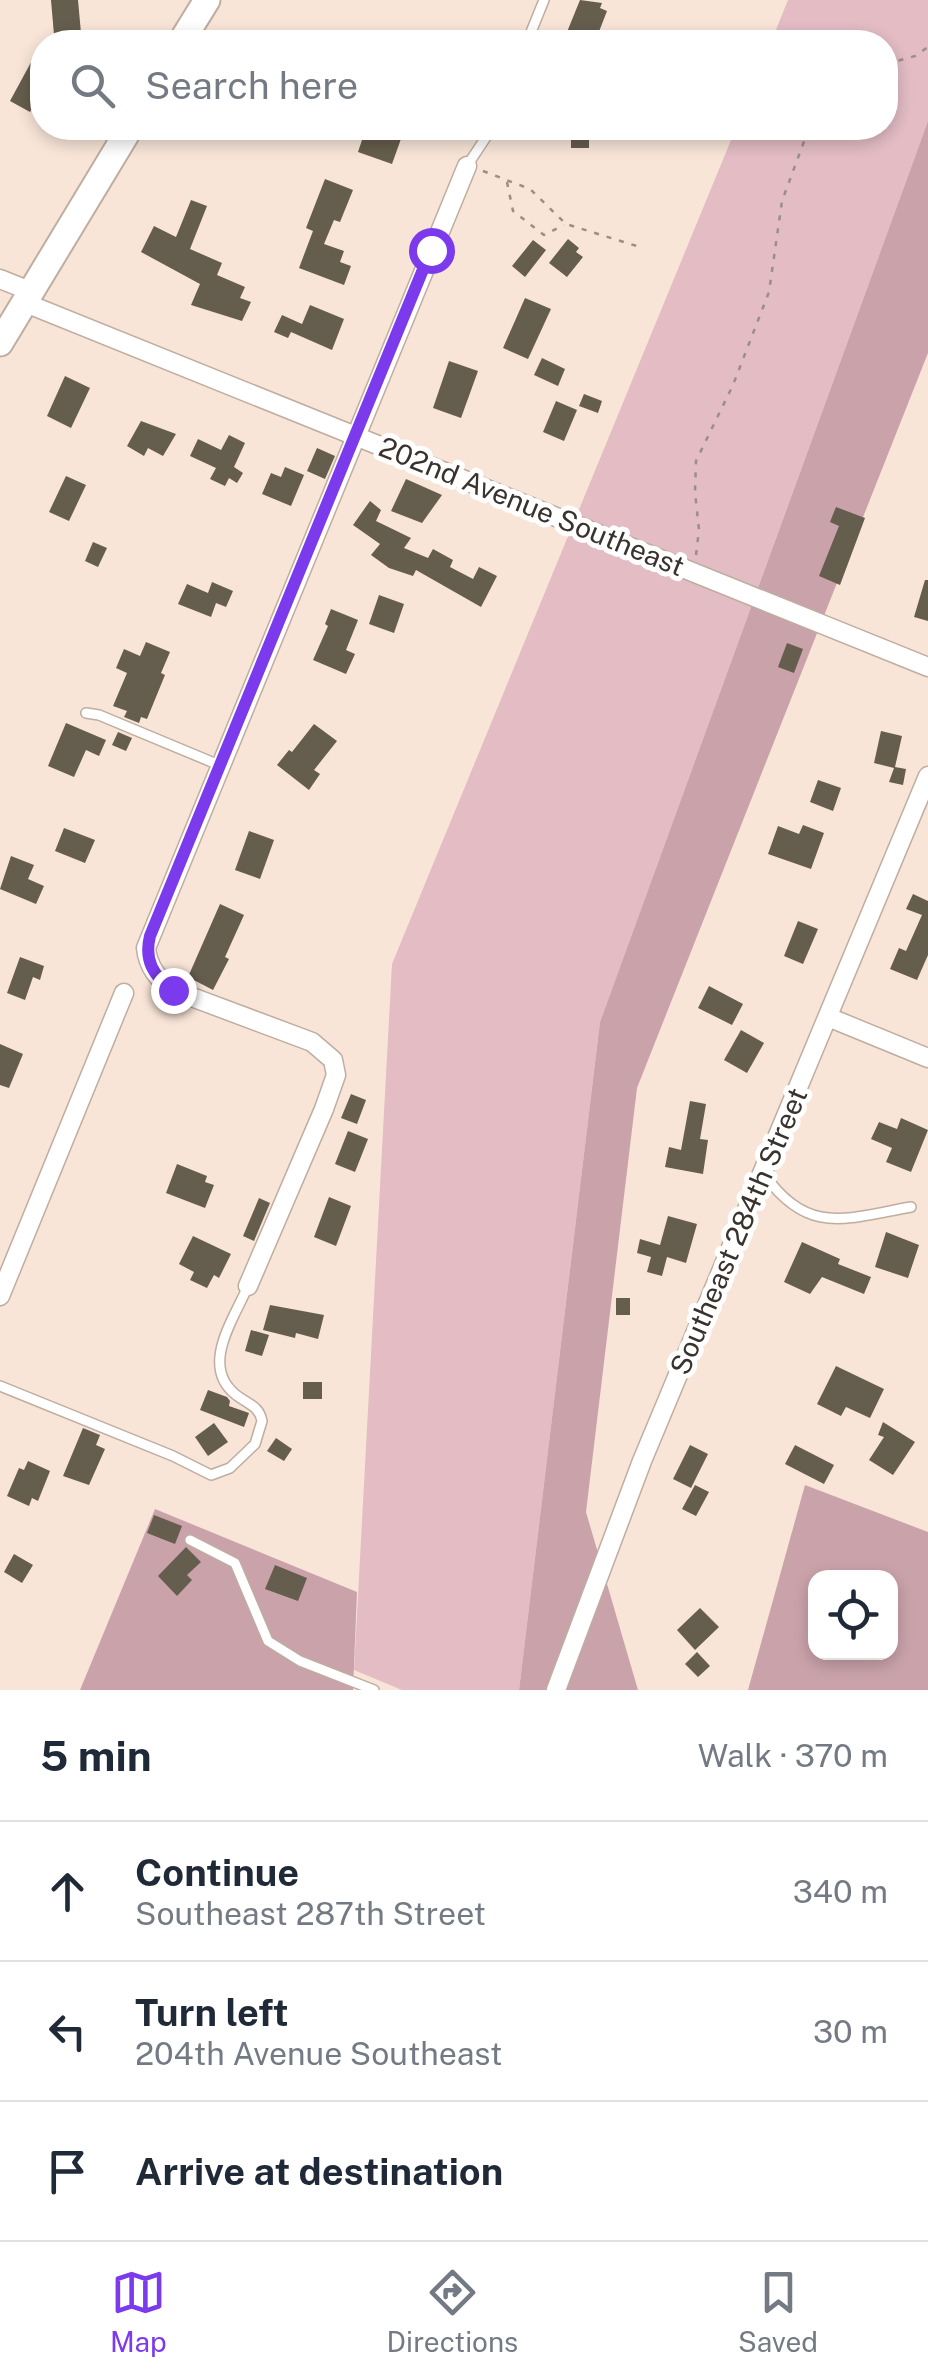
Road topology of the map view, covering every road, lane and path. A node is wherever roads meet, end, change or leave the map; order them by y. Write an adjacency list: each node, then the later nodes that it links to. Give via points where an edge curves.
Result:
1 (207, 0): 3 (street)
2 (544, 0): 4 (lane)
3 (189, 30)
4 (532, 30)
5 (928, 48): 6 (path)
6 (898, 61)
7 (122, 140): 15 (street)
8 (484, 140): 10 (lane)
9 (805, 140): 18 (path, via 782,201 769,292 696,461 698,548)
10 (467, 166): 11 (path); 17 (street)
11 (507, 180): 12 (path, via 530,189); 12 (path, via 514,211 544,235)
12 (566, 224): 13 (path)
13 (640, 247)
14 (0, 279): 15 (street, 202nd Avenue Southeast)
15 (18, 302): 16 (street); 17 (street, 202nd Avenue Southeast)
16 (0, 343)
17 (355, 434): 18 (street, 202nd Avenue Southeast); 21 (street)
18 (690, 570): 19 (street, 202nd Avenue Southeast)
19 (928, 667)
20 (86, 712): 21 (lane)
21 (220, 765): 28 (street, via 150,936 147,959 173,990 312,1042 333,1060 336,1075)
22 (928, 776): 24 (street, Southeast 284th Street)
23 (124, 993): 29 (street)
24 (828, 1017): 25 (street); 26 (street, Southeast 284th Street)
25 (928, 1058)
26 (763, 1173): 27 (lane, via 778,1194 808,1215 842,1220); 33 (street, Southeast 284th Street, via 642,1461)
27 (910, 1208)
28 (248, 1286): 30 (lane, via 218,1357 220,1376 262,1422 255,1444 221,1474)
29 (0, 1296)
30 (0, 1386)
31 (190, 1540): 32 (lane, via 235,1563 268,1640 300,1661)
32 (374, 1690)
33 (556, 1690)

